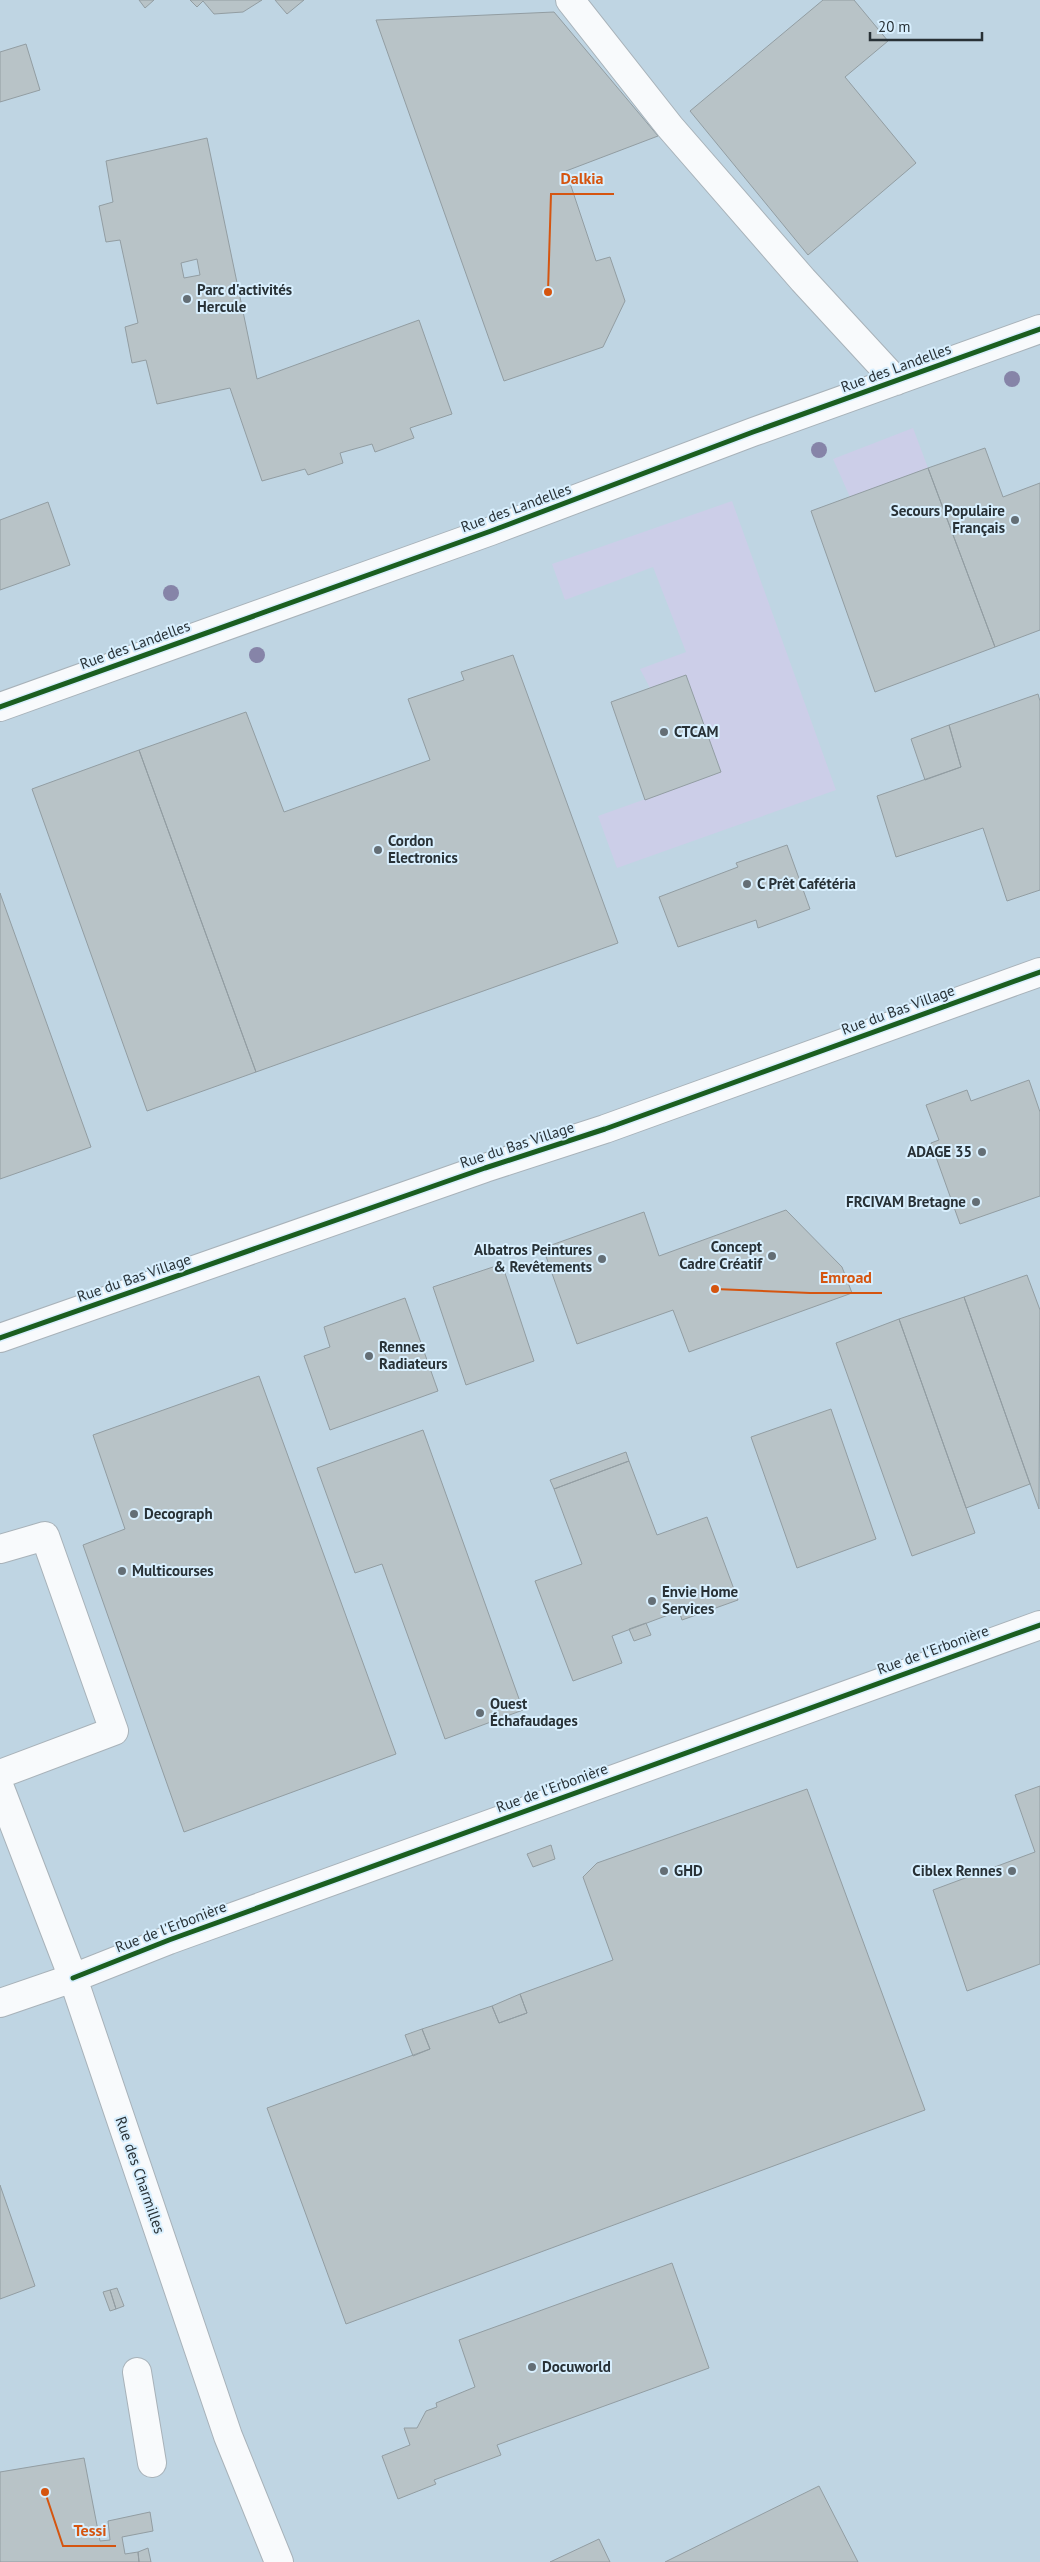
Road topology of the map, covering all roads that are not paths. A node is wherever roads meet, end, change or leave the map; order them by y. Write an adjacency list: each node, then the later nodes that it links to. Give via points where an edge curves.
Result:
1 (570, 0): 3 (street, via 670,127)
2 (1040, 329): 3 (street, Rue des Landelles)
3 (896, 381): 4 (street, Rue des Landelles)
4 (0, 707)
5 (1040, 972): 6 (street, Rue du Bas Village, via 605,1129)
6 (0, 1338)
7 (0, 1549): 9 (street, via 45,1536 114,1730)
8 (1040, 1625): 11 (street, Rue de l'Erbonière, via 168,1940)
9 (0, 1774)
10 (0, 1788): 11 (street, Rue des Charmilles)
11 (73, 1978): 12 (street, Rue de l'Erbonière); 15 (street, Rue des Charmilles, via 228,2436)
12 (0, 2003)
13 (137, 2372): 14 (street)
14 (152, 2463)
15 (279, 2562)

